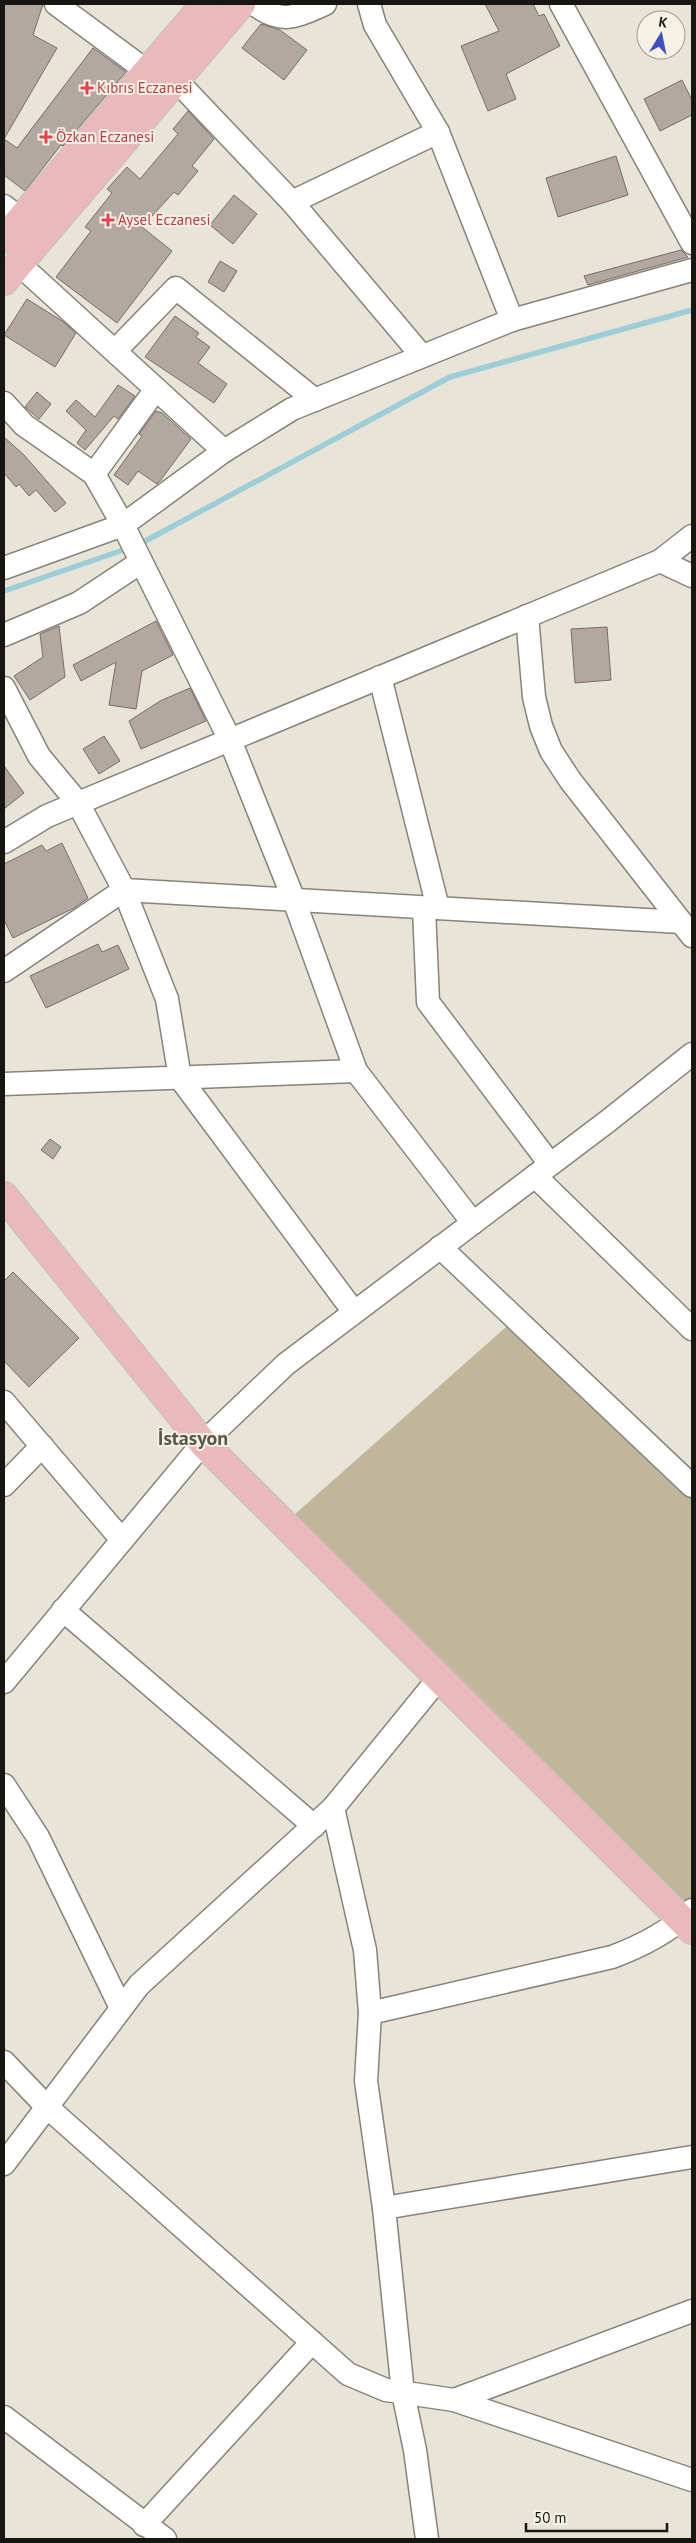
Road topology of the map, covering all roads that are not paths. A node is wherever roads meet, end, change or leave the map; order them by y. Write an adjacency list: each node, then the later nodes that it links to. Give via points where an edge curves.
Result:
1 (56, 4): 8 (street)
2 (205, 4): 8 (main road)
3 (241, 4): 9 (main road)
4 (254, 4): 5 (street, via 268,14 284,18)
5 (325, 4)
6 (369, 4): 10 (street, via 375,24)
7 (561, 4): 14 (street)
8 (148, 72): 12 (main road)
9 (176, 80): 11 (street); 13 (main road)
10 (438, 132): 11 (street); 17 (street)
11 (292, 202): 19 (street)
12 (9, 222): 13 (street)
13 (42, 236): 16 (main road)
14 (692, 244)
15 (692, 270): 17 (street)
16 (11, 272): 18 (street)
17 (512, 320): 19 (street)
18 (115, 352): 20 (street); 21 (street, via 176,288)
19 (422, 356): 21 (street)
20 (156, 389): 23 (street); 24 (street)
21 (314, 400): 23 (street, via 292,408)
22 (4, 403): 24 (street, via 24,425)
23 (224, 451): 25 (street)
24 (94, 474): 25 (street)
25 (126, 530): 27 (street); 29 (street)
26 (692, 536): 28 (street)
27 (140, 560): 32 (street, via 79,603); 35 (street)
28 (660, 561): 30 (street); 31 (street)
29 (4, 568)
30 (692, 576)
31 (527, 616): 33 (street); 41 (street, via 534,696 551,751 570,780)
32 (4, 635)
33 (380, 677): 35 (street); 40 (street)
34 (4, 688): 36 (street, via 39,756)
35 (230, 740): 36 (street); 39 (street)
36 (78, 803): 37 (street, via 47,816); 38 (street)
37 (4, 842)
38 (124, 890): 39 (street); 42 (street); 45 (street, via 167,999)
39 (294, 900): 40 (street); 44 (street)
40 (431, 908): 41 (street); 47 (street, via 428,1002)
41 (687, 929)
42 (4, 971)
43 (692, 1054): 47 (street)
44 (356, 1071): 45 (street); 49 (street)
45 (180, 1078): 46 (street); 51 (street)
46 (4, 1084)
47 (543, 1170): 49 (street); 52 (street)
48 (4, 1196): 54 (main road)
49 (472, 1223): 50 (street)
50 (440, 1247): 51 (street); 57 (street)
51 (354, 1312): 54 (street, via 286,1364)
52 (692, 1329)
53 (4, 1402): 55 (street)
54 (203, 1442): 58 (street); 60 (main road)
55 (42, 1446): 56 (street); 58 (street)
56 (4, 1485)
57 (692, 1486)
58 (122, 1540): 59 (street)
59 (63, 1610): 61 (street); 64 (street)
60 (439, 1678): 63 (street); 65 (main road)
61 (4, 1682)
62 (4, 1785): 66 (street, via 38,1837)
63 (333, 1808): 64 (street); 67 (street, via 365,1950)
64 (314, 1826): 66 (street, via 139,1985)
65 (689, 1920): 67 (street, via 612,1958)
66 (121, 2008): 69 (street)
67 (370, 2014): 72 (street, via 366,2081)
68 (4, 2062): 69 (street)
69 (47, 2107): 71 (street); 74 (street)
70 (692, 2157): 72 (street)
71 (4, 2164)
72 (384, 2208): 75 (street)
73 (692, 2312): 76 (street)
74 (312, 2342): 75 (street, via 348,2374 368,2384); 79 (street)
75 (403, 2393): 76 (street); 81 (street, via 415,2450)
76 (454, 2400): 78 (street)
77 (7, 2426): 79 (street)
78 (692, 2480)
79 (144, 2525): 80 (street)
80 (165, 2539)
81 (427, 2539)

